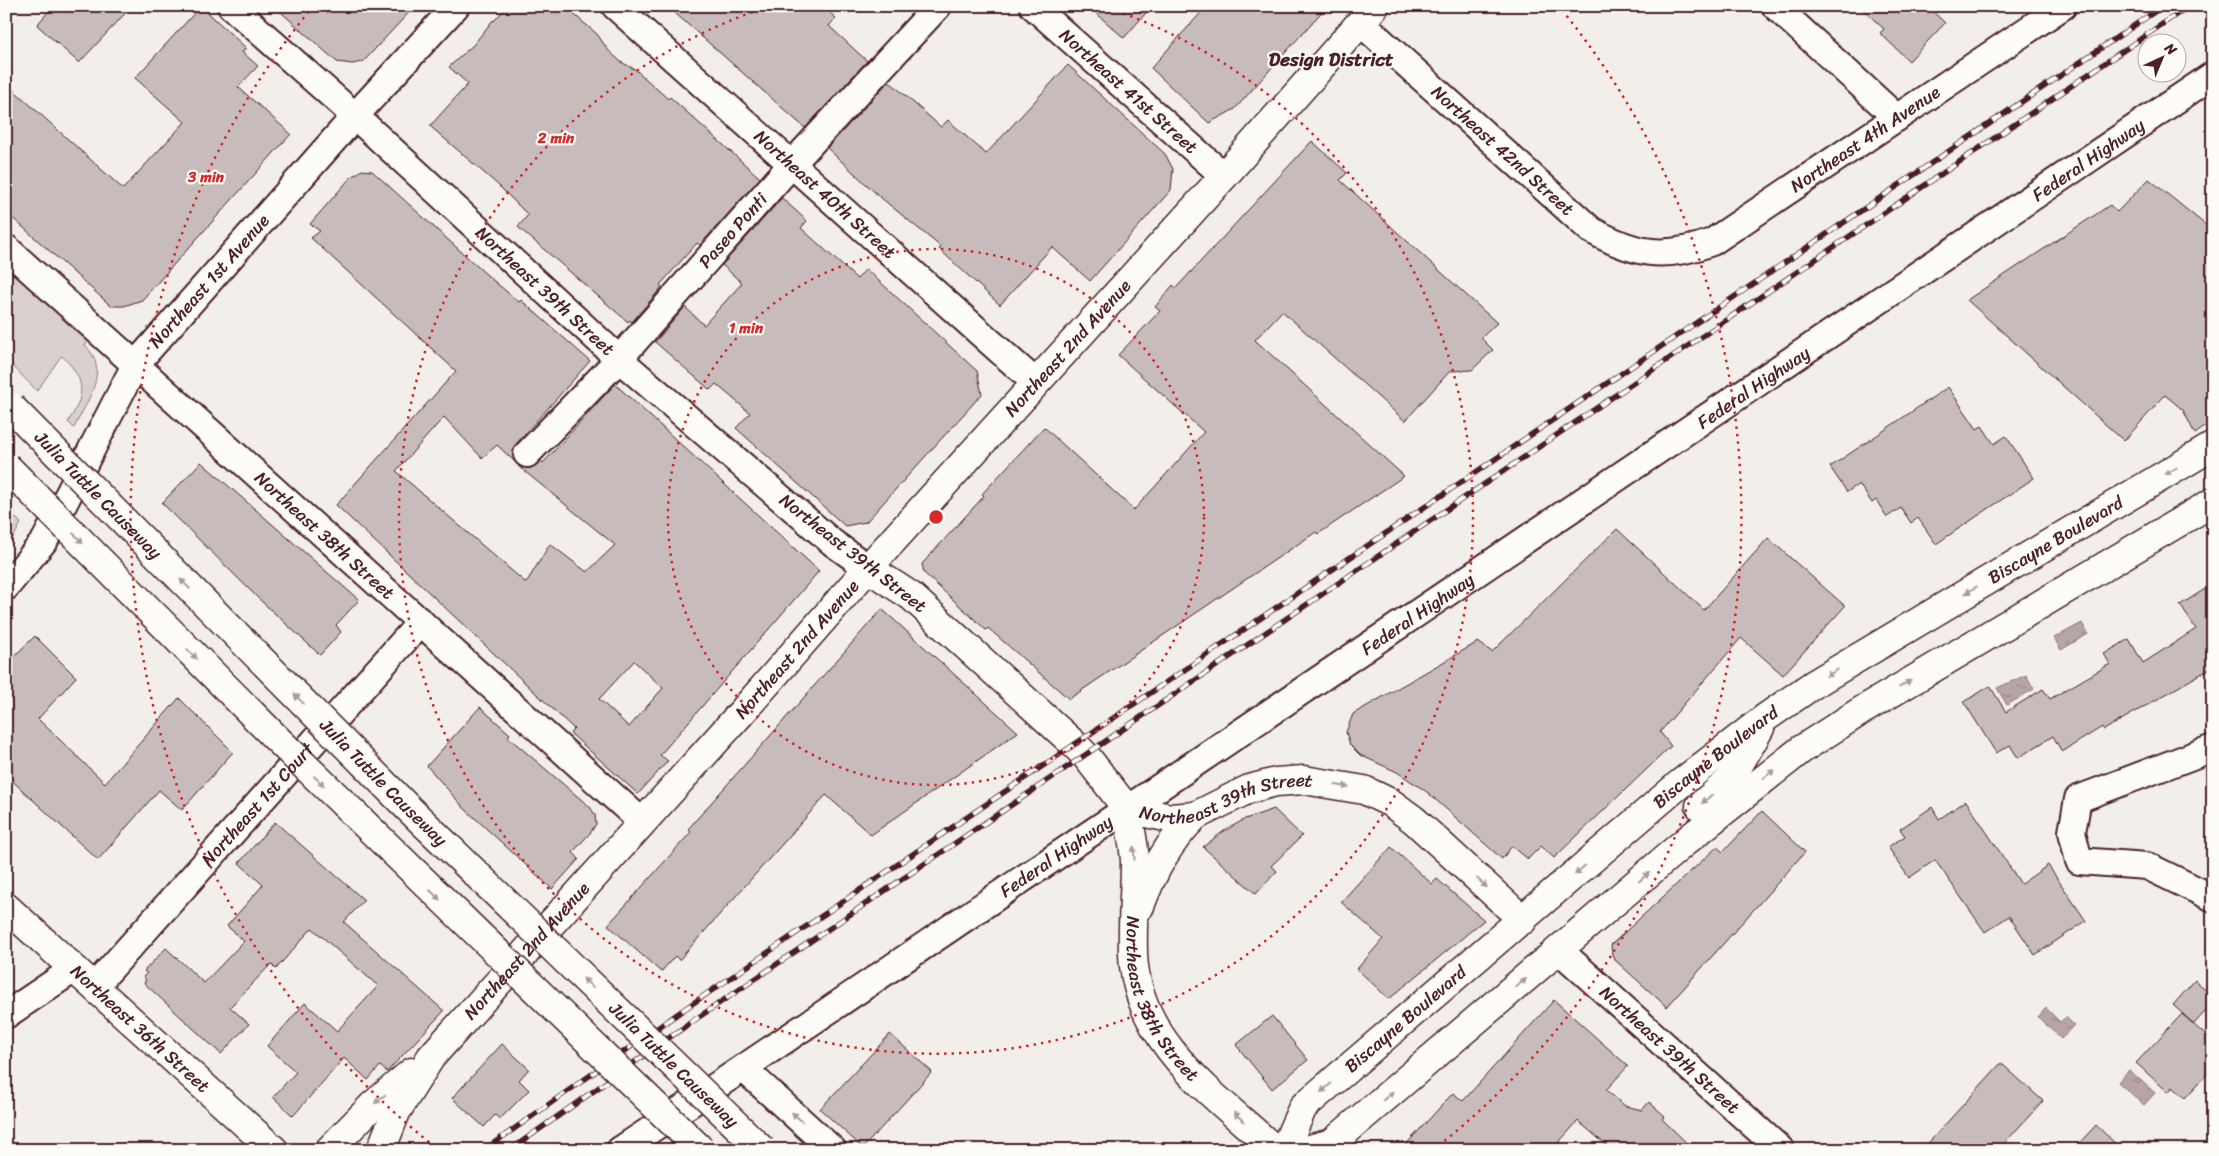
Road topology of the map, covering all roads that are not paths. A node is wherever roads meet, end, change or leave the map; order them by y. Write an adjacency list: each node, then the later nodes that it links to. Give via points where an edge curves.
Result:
1 (231, 6): 10 (street, Northeast 39th Street)
2 (456, 6): 10 (street, Northeast 1st Avenue)
3 (615, 6): 12 (street, Northeast 40th Street)
4 (938, 6): 12 (street, Paseo Ponti)
5 (1033, 6): 13 (street, Northeast 41st Street)
6 (1775, 6): 11 (street)
7 (2063, 6): 11 (street, Northeast 4th Avenue)
8 (1367, 14): 13 (main road, Northeast 2nd Avenue); 15 (street, Northeast 42nd Street, via 1591,230 1628,248)
9 (2213, 75): 29 (street, Federal Highway, via 1469,581)
10 (355, 116): 16 (street, Northeast 39th Street); 17 (street, Northeast 1st Avenue)
11 (1898, 118): 15 (street, Northeast 4th Avenue, via 1712,242 1691,250)
12 (791, 165): 16 (street, Paseo Ponti); 18 (street, Northeast 40th Street)
13 (1224, 176): 18 (main road, Northeast 2nd Avenue)
14 (6, 248): 17 (street, Northeast 38th Street)
15 (1661, 253)
16 (619, 359): 21 (street, Paseo Ponti); 24 (street, Northeast 39th Street, via 833,543)
17 (135, 365): 25 (street, Northeast 1st Avenue, via 44,540); 26 (street, Northeast 38th Street)
18 (1036, 383): 24 (main road, Northeast 2nd Avenue)
19 (11, 407): 47 (main road, Julia Tuttle Causeway, one-way to 19, bridge, via 408,808)
20 (2213, 446): 27 (main road, Biscayne Boulevard, one-way to 27, via 1875,647)
21 (527, 454)
22 (6, 466): 46 (main road, one-way to 46, bridge, via 275,737)
23 (2213, 502): 36 (main road, one-way to 23, via 1707,824 1802,749)
24 (868, 568): 29 (main road, Northeast 39th Street, via 911,596 1075,745); 31 (main road, Northeast 2nd Avenue)
25 (6, 586)
26 (422, 622): 31 (street, Northeast 38th Street); 38 (street, Northeast 1st Court)
27 (1765, 718): 34 (main road, Biscayne Boulevard, one-way to 34, via 1682,782); 36 (main road, one-way to 36, via 1730,780 1564,921)
28 (2213, 748): 32 (street, via 2078,799 2072,832 2079,861 2147,866)
29 (1127, 809): 30 (main road, Northeast 39th Street, via 1170,818); 35 (main road, Northeast 38th Street, one-way to 29, via 1135,860); 41 (street, Federal Highway)
30 (1195, 816): 34 (main road, Northeast 39th Street, one-way to 34, via 1249,789 1276,782 1304,780 1364,790 1391,803 1414,820); 35 (main road, via 1167,847)
31 (642, 822): 40 (main road, Northeast 2nd Avenue)
32 (2213, 898)
33 (6, 907): 37 (main road, Northeast 36th Street)
34 (1523, 920): 50 (main road, Biscayne Boulevard, one-way to 50, via 1303,1107)
35 (1134, 924): 49 (main road, Northeast 38th Street, one-way to 35, via 1182,1065 1155,1030 1145,1010 1134,972)
36 (1559, 950): 51 (main road, one-way to 36, via 1332,1143); 52 (street, Northeast 39th Street)
37 (74, 969): 38 (main road, Northeast 36th Street); 39 (street)
38 (94, 987): 42 (main road, Northeast 36th Street)
39 (6, 1015)
40 (431, 1057): 43 (main road, one-way to 43, via 373,1105); 44 (main road, Northeast 2nd Avenue, via 396,1112)
41 (744, 1069): 45 (street, Federal Highway); 48 (street, one-way to 41)
42 (274, 1150)
43 (329, 1150)
44 (381, 1150)
45 (620, 1150)
46 (701, 1150)
47 (762, 1150)
48 (833, 1150)
49 (1275, 1150)
50 (1284, 1150)
51 (1305, 1150)
52 (1781, 1150)

